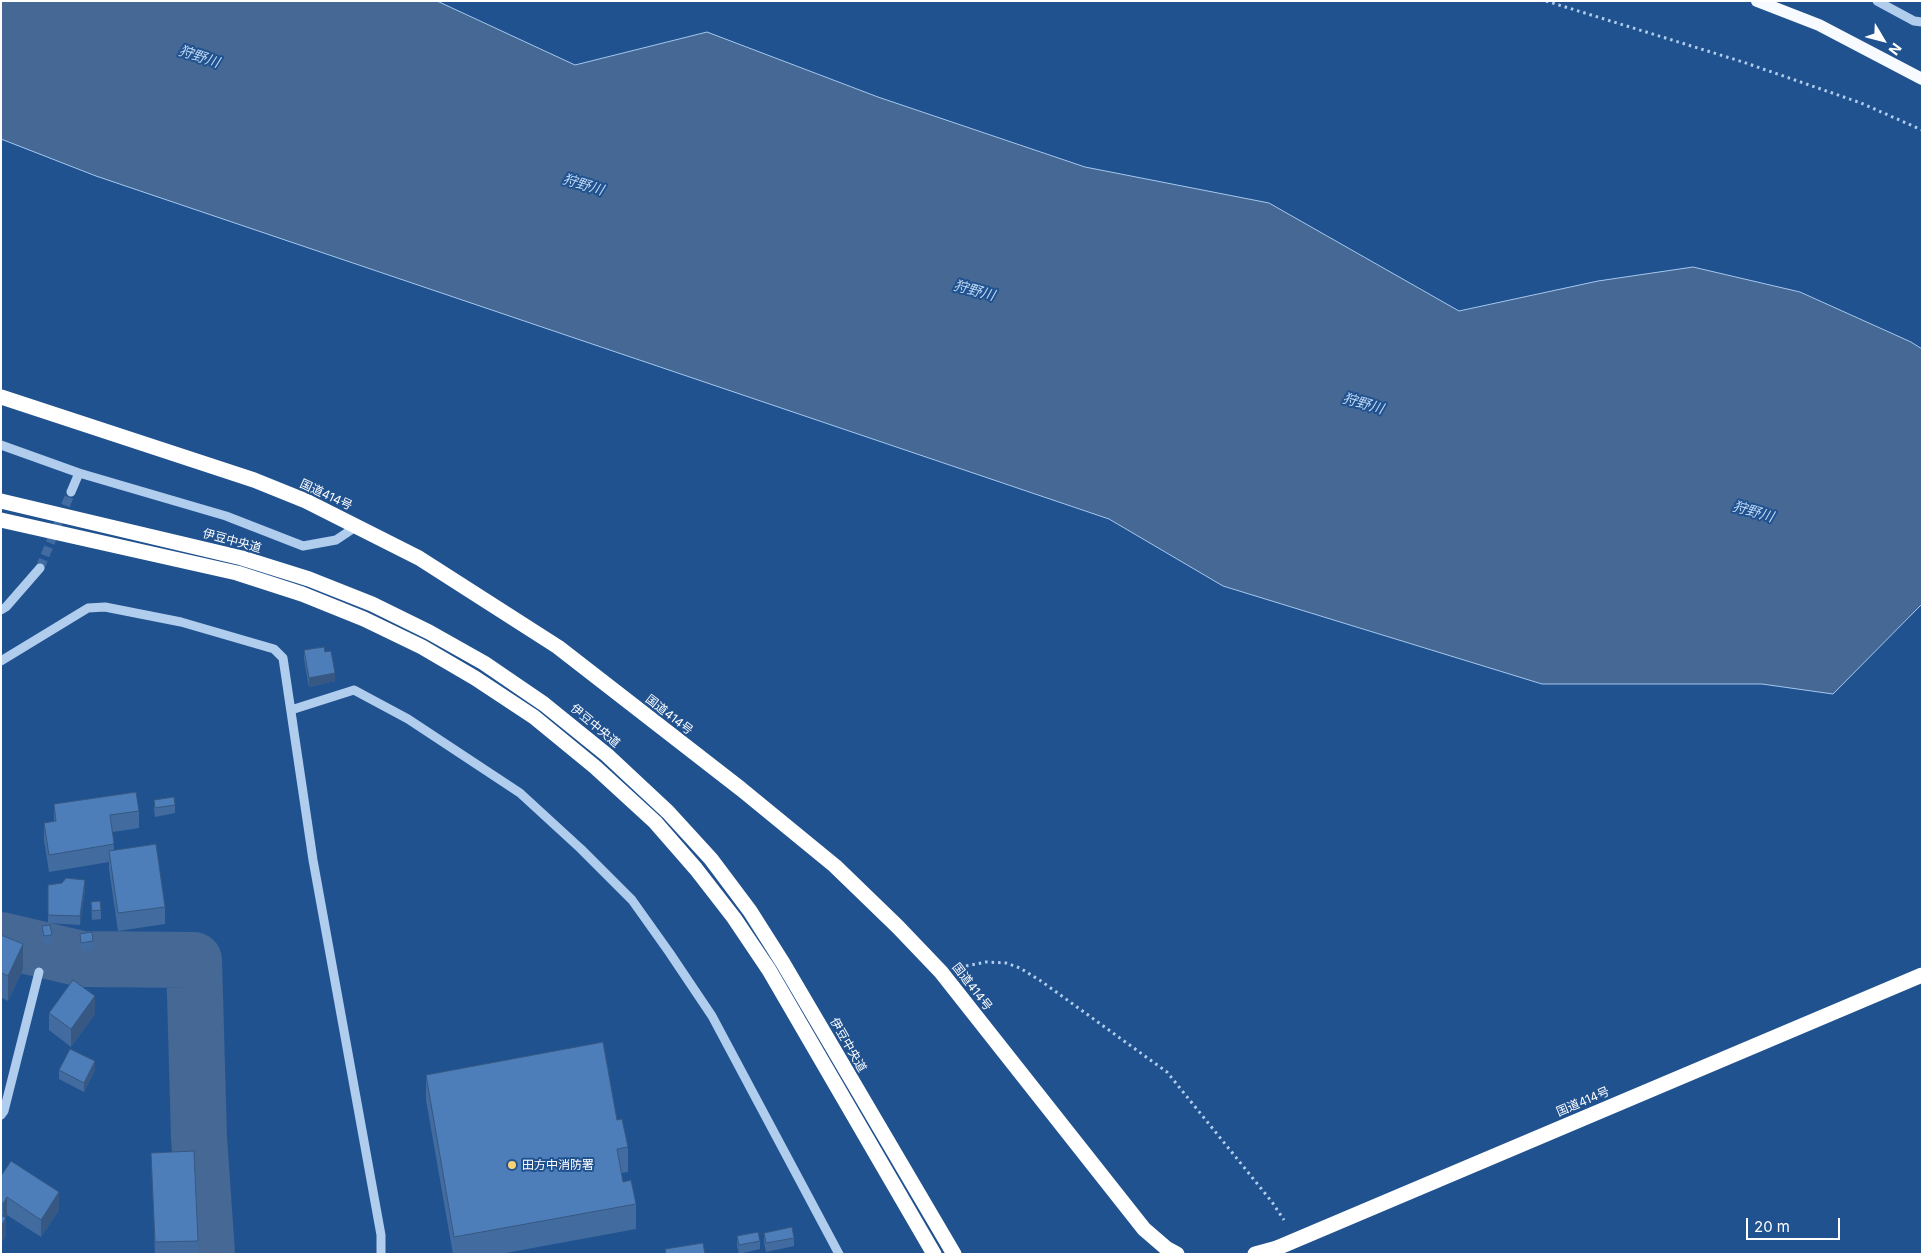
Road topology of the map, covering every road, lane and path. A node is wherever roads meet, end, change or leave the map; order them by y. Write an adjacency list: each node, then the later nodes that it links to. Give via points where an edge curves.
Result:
1 (1546, 1): 6 (path, via 1861,102)
2 (1757, 1): 5 (main road, via 1819,25)
3 (1877, 1): 4 (street)
4 (1922, 22)
5 (1922, 78)
6 (1922, 130)
7 (1, 398): 13 (highway, 国道414号, via 254,480)
8 (1, 445): 9 (street)
9 (79, 474): 10 (street); 13 (street, via 226,516 304,546 336,540)
10 (71, 492)
11 (1, 501): 26 (highway, 伊豆中央道, via 242,558 309,579 372,604 429,632 484,663 544,704 607,755 668,812 711,859 750,911)
12 (1, 520): 25 (highway, via 237,574 302,594 422,647 534,717 655,822 734,918 768,970)
13 (357, 526): 19 (highway, 国道414号, via 419,558 558,647 835,866)
14 (40, 568): 15 (street)
15 (1, 610)
16 (1, 661): 17 (street, via 88,608 105,606 181,622 274,649 283,658)
17 (291, 710): 23 (street, via 313,860 381,1236); 24 (street, via 354,690 408,719 520,794 581,849 632,900 712,1016)
18 (39, 972): 21 (street)
19 (941, 972): 22 (path, via 986,962 1020,968 1167,1072); 27 (highway, 国道414号, via 1144,1229)
20 (1922, 975): 28 (highway, 国道414号, bridge, via 1276,1248)
21 (1, 1115)
22 (1288, 1224)
23 (381, 1254)
24 (839, 1254)
25 (934, 1254)
26 (954, 1254)
27 (1177, 1254)
28 (1255, 1254)

